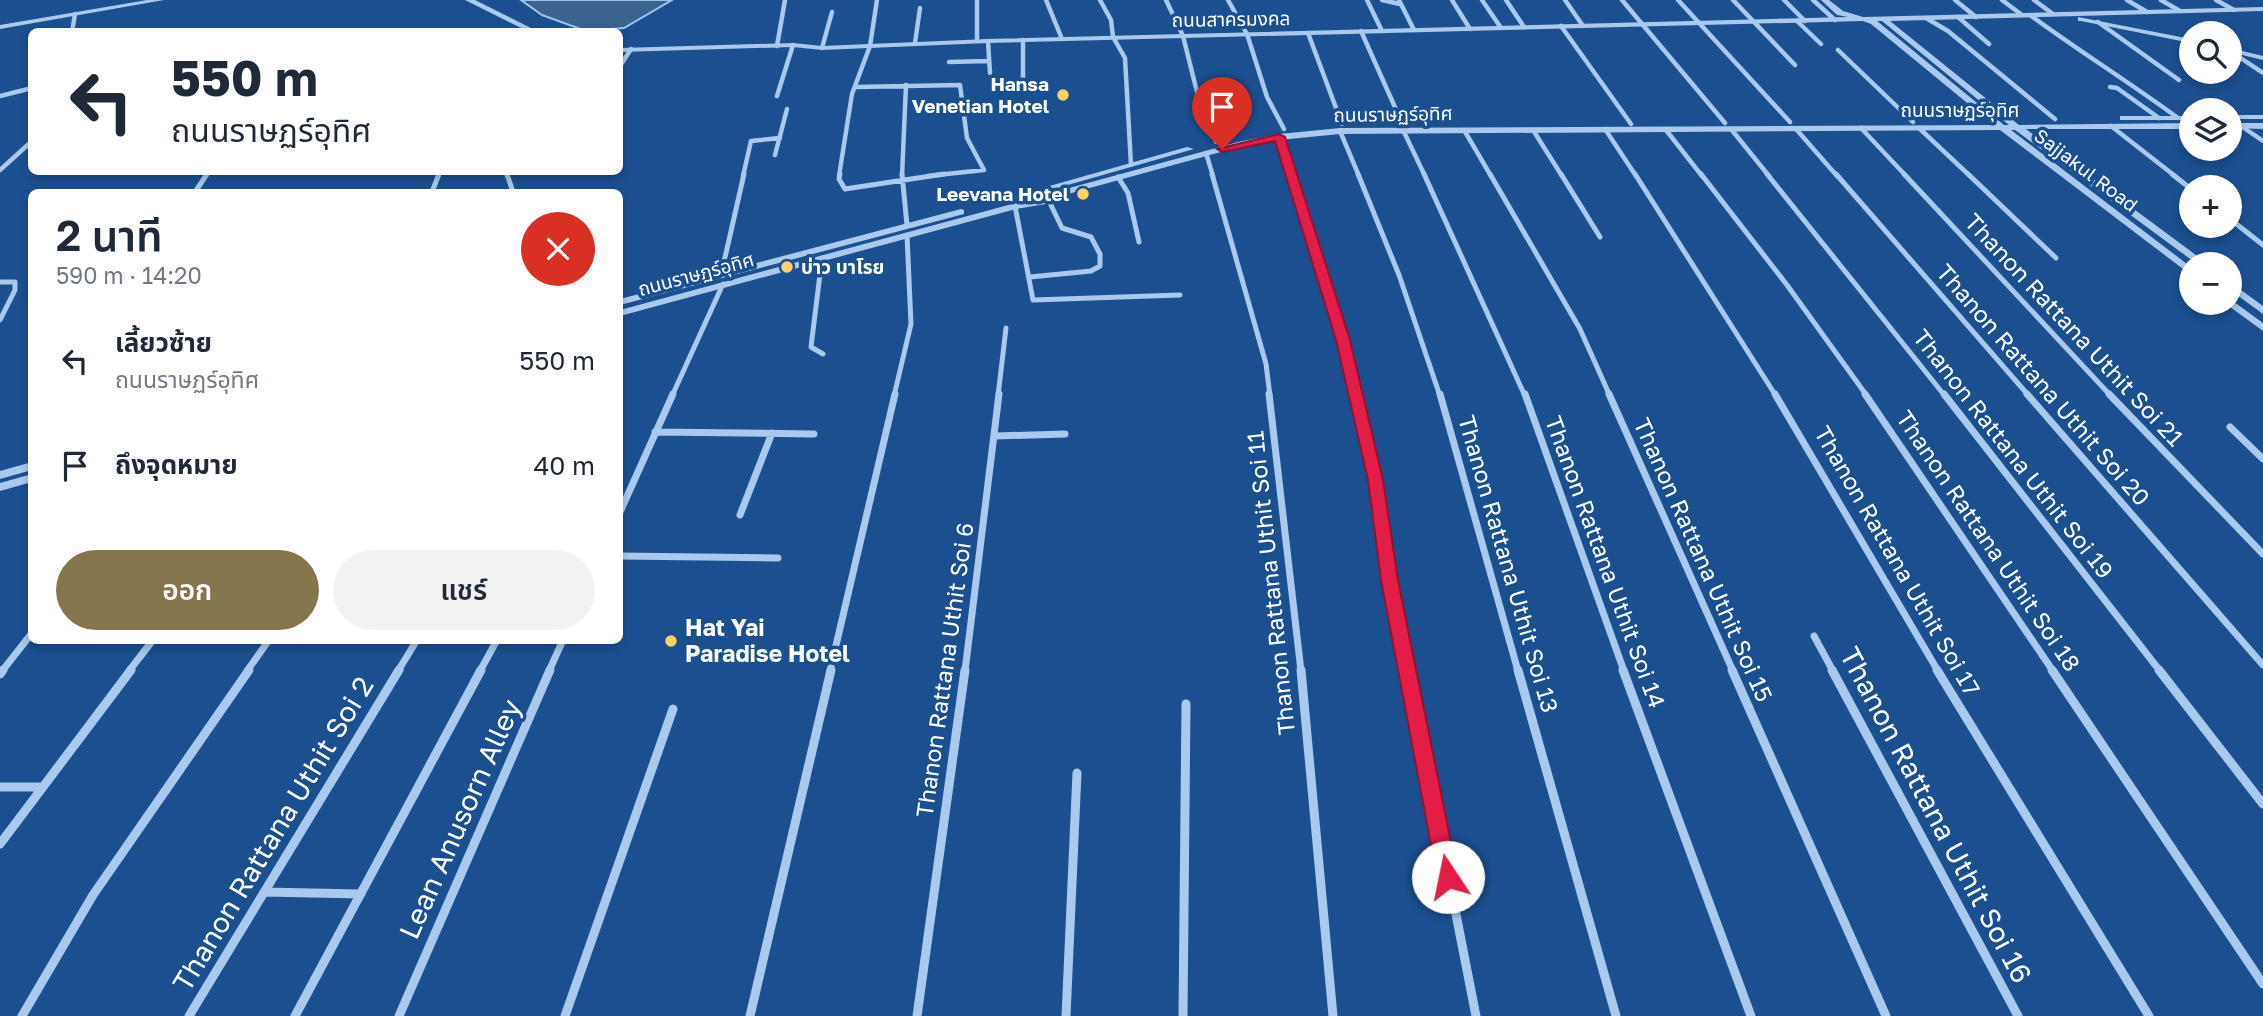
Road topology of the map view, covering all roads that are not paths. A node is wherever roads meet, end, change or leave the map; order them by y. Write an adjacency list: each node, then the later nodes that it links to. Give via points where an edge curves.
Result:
1 (160, 0): 36 (street)
2 (469, 0): 56 (street)
3 (785, 0): 77 (street)
4 (877, 0): 79 (street)
5 (977, 0): 72 (street)
6 (1046, 0): 69 (street)
7 (1101, 0): 68 (street)
8 (1166, 0): 67 (street)
9 (1228, 0): 66 (street)
10 (1367, 0): 63 (street)
11 (1382, 0): 29 (street)
12 (1452, 0): 58 (street)
13 (1482, 0): 57 (street)
14 (1506, 0): 54 (street)
15 (1565, 0): 51 (street)
16 (1622, 0): 52 (street, Thanon Rattana Uthit Soi 19)
17 (1678, 0): 49 (street, Thanon Rattana Uthit Soi 20)
18 (1733, 0): 47 (street)
19 (1784, 0): 46 (street)
20 (1813, 0): 43 (street)
21 (1825, 0): 44 (street, via 1840,13)
22 (1836, 0): 45 (street, Sajjakul Road, via 1857,14)
23 (1955, 0): 39 (street)
24 (2002, 0): 38 (street)
25 (2034, 0): 37 (street)
26 (2127, 0): 35 (street)
27 (2161, 0): 33 (street)
28 (2216, 0): 32 (street)
29 (1400, 2): 60 (street)
30 (920, 8): 74 (street)
31 (2263, 9): 32 (street, ถนนสาครมงคล)
32 (2234, 10): 33 (street, ถนนสาครมงคล)
33 (2180, 11): 35 (street, ถนนสาครมงคล)
34 (832, 12): 80 (street)
35 (2147, 12): 37 (street, ถนนสาครมงคล)
36 (75, 14): 53 (street); 55 (street)
37 (2053, 14): 38 (street, ถนนสาครมงคล); 48 (street)
38 (2026, 15): 39 (street, ถนนสาครมงคล); 105 (street)
39 (1976, 16): 40 (street, ถนนสาครมงคล)
40 (1958, 17): 42 (street, ถนนสาครมงคล); 59 (street)
41 (1926, 18): 42 (street, ถนนสาครมงคล); 45 (street, ถนนสาครมงคล); 64 (street)
42 (1948, 18): 64 (street)
43 (1835, 20): 44 (street, ถนนสาครมงคล); 46 (street, ถนนสาครมงคล)
44 (1867, 20): 45 (street, ถนนสาครมงคล); 107 (street)
45 (1886, 20): 109 (street, Sajjakul Road)
46 (1801, 21): 47 (street, ถนนสาครมงคล); 75 (street)
47 (1753, 22): 49 (street, ถนนสาครมงคล); 90 (street)
48 (2098, 22): 70 (street); 94 (street)
49 (1698, 24): 52 (street, ถนนสาครมงคล); 113 (street, Thanon Rattana Uthit Soi 20)
50 (1561, 26): 51 (street, ถนนสาครมงคล); 54 (street, ถนนสาครมงคล); 108 (street)
51 (1583, 26): 52 (street, ถนนสาครมงคล)
52 (1641, 26): 112 (street, Thanon Rattana Uthit Soi 19)
53 (0, 27)
54 (1524, 27): 57 (street, ถนนสาครมงคล)
55 (73, 28)
56 (528, 28)
57 (1501, 28): 58 (street, ถนนสาครมงคล)
58 (1469, 29): 60 (street, ถนนสาครมงคล)
59 (1972, 29): 61 (street); 76 (street)
60 (1414, 30): 63 (street, ถนนสาครมงคล)
61 (1963, 30)
62 (1361, 31): 63 (street, ถนนสาครมงคล); 65 (street, ถนนสาครมงคล); 117 (street, Thanon Rattana Uthit Soi 14)
63 (1382, 31)
64 (1948, 31): 106 (street)
65 (1308, 33): 66 (street, ถนนสาครมงคล); 116 (street, Thanon Rattana Uthit Soi 13)
66 (1247, 34): 67 (street, ถนนสาครมงคล); 126 (street)
67 (1184, 36): 68 (street, ถนนสาครมงคล); 129 (street, via 1199,101)
68 (1113, 37): 69 (street, ถนนสาครมงคล); 133 (street, via 1125,58)
69 (1062, 39): 71 (street, ถนนสาครมงคล)
70 (2179, 39)
71 (1023, 40): 73 (street, ถนนสาครมงคล); 93 (street)
72 (977, 41): 73 (street, ถนนสาครมงคล); 74 (street, ถนนสาครมงคล)
73 (988, 41): 87 (street)
74 (915, 43): 79 (street, ถนนสาครมงคล)
75 (1821, 44)
76 (1989, 44)
77 (777, 46): 78 (street, ถนนสาครมงคล); 82 (street, ถนนสาครมงคล)
78 (793, 46): 80 (street, ถนนสาครมงคล); 100 (street)
79 (870, 46): 80 (street, ถนนสาครมงคล); 96 (street)
80 (822, 48)
81 (623, 50): 82 (street, ถนนสาครมงคล)
82 (631, 50): 88 (street)
83 (1838, 50): 110 (street)
84 (2242, 53): 85 (street)
85 (2263, 58)
86 (2242, 59): 92 (street)
87 (989, 61): 89 (street); 91 (street)
88 (623, 62)
89 (948, 62)
90 (1795, 65)
91 (990, 74)
92 (2263, 74)
93 (1023, 79)
94 (2179, 80)
95 (906, 85): 96 (street); 136 (street); 136 (street, via 960,85 967,138 984,170)
96 (856, 87): 136 (street, via 839,179 845,189)
97 (2110, 87): 104 (street)
98 (28, 90): 99 (street)
99 (0, 96)
100 (777, 96)
101 (787, 109): 127 (street)
102 (2242, 117): 103 (street)
103 (2263, 117)
104 (2159, 118): 105 (street, ถนนราษฏร์อุทิศ); 106 (street, ถนนราษฏร์อุทิศ)
105 (2178, 118)
106 (2055, 119): 109 (street, ถนนราษฏร์อุทิศ)
107 (1994, 120): 109 (street, ถนนราษฏร์อุทิศ); 110 (street, ถนนราษฏร์อุทิศ)
108 (1631, 124): 112 (street, ถนนราษฏร์อุทิศ); 118 (street, ถนนราษฏร์อุทิศ)
109 (2010, 124): 110 (street, ถนนราษฏร์อุทิศ); 119 (street, ถนนราษฏร์อุทิศ); 146 (street, Sajjakul Road); 149 (street, Sajjakul Road)
110 (1916, 125): 113 (street, ถนนราษฏร์อุทิศ); 121 (street, ถนนราษฏร์อุทิศ); 148 (street)
111 (2263, 125): 115 (street)
112 (1728, 126): 113 (street, ถนนราษฏร์อุทิศ); 125 (street, ถนนราษฏร์อุทิศ); 192 (street, Thanon Rattana Uthit Soi 19, via 2007,473)
113 (1793, 126): 121 (street, ถนนราษฏร์อุทิศ); 185 (street, Thanon Rattana Uthit Soi 20)
114 (2179, 126): 119 (street, ถนนราษฏร์อุทิศ)
115 (2242, 126)
116 (1341, 127): 117 (street, ถนนราษฏร์อุทิศ); 126 (street, ถนนราษฏร์อุทิศ); 208 (street, Thanon Rattana Uthit Soi 13, via 1433,370)
117 (1402, 127): 118 (street, ถนนราษฏร์อุทิศ); 123 (street, ถนนราษฏร์อุทิศ); 209 (street, Thanon Rattana Uthit Soi 14, via 1520,381)
118 (1560, 127): 122 (street, ถนนราษฏร์อุทิศ); 124 (street, ถนนราษฏร์อุทิศ)
119 (2111, 127): 137 (street)
120 (2242, 127): 128 (street)
121 (1861, 128): 175 (street, Thanon Rattana Uthit Soi 21)
122 (1605, 129): 125 (street, ถนนราษฏร์อุทิศ); 212 (street, Thanon Rattana Uthit Soi 17, via 1796,427 1921,643)
123 (1464, 130): 124 (street, ถนนราษฏร์อุทิศ); 210 (street, Thanon Rattana Uthit Soi 15, via 1580,329)
124 (1533, 130): 143 (street)
125 (1666, 130): 196 (street, Thanon Rattana Uthit Soi 18, via 1787,285 1894,434)
126 (1282, 133): 129 (street, ถนนราษฏร์อุทิศ); 131 (street, ถนนราษฏร์อุทิศ); 207 (street, via 1343,340 1376,480 1390,580)
127 (779, 138): 132 (street); 151 (street, via 751,141)
128 (2263, 141)
129 (1216, 142): 133 (street, ถนนราษฏร์อุทิศ)
130 (28, 145): 134 (street)
131 (1206, 153): 135 (street, ถนนราษฏร์อุทิศ); 206 (street, Thanon Rattana Uthit Soi 11, via 1266,364 1304,698)
132 (775, 155)
133 (1131, 164): 138 (street, ถนนราษฏร์อุทิศ)
134 (0, 170)
135 (1118, 177): 138 (street, ถนนราษฏร์อุทิศ); 144 (street, via 1128,193)
136 (902, 178): 142 (street)
137 (2179, 180)
138 (1062, 189): 139 (street, ถนนราษฏร์อุทิศ); 142 (street, ถนนราษฏร์อุทิศ)
139 (1049, 201): 140 (street, ถนนราษฏร์อุทิศ); 150 (street, via 1062,228 1091,237 1100,254 1100,266 1091,271)
140 (1015, 206): 142 (street, ถนนราษฏร์อุทิศ); 150 (street)
141 (2242, 228): 145 (street)
142 (907, 230): 147 (street, ถนนราษฏร์อุทิศ); 151 (street, ถนนราษฏร์อุทิศ); 202 (street, via 911,324)
143 (1600, 237)
144 (1139, 242)
145 (2263, 245)
146 (2186, 252)
147 (822, 258): 151 (street, ถนนราษฏร์อุทิศ); 162 (street, via 811,347)
148 (2056, 258)
149 (2179, 262)
150 (1030, 277): 154 (street, via 1033,300)
151 (722, 280): 155 (street, ถนนราษฏร์อุทิศ); 158 (street, ถนนราษฏร์อุทิศ); 164 (street)
152 (0, 282): 159 (street, via 15,282 15,290)
153 (2242, 294): 157 (street)
154 (1180, 295)
155 (623, 301)
156 (2242, 311): 161 (street)
157 (2263, 311)
158 (623, 312)
159 (0, 320)
160 (1006, 328): 168 (street, Thanon Rattana Uthit Soi 6)
161 (2263, 328)
162 (823, 354)
163 (2230, 427): 169 (street)
164 (656, 432): 165 (street); 173 (street)
165 (772, 433): 166 (street); 174 (street)
166 (814, 434)
167 (1065, 434): 168 (street)
168 (995, 436): 203 (street, Thanon Rattana Uthit Soi 6)
169 (2263, 459)
170 (28, 468): 172 (street)
171 (28, 478): 172 (street)
172 (5, 479)
173 (623, 505)
174 (740, 515)
175 (2263, 554)
176 (623, 556): 177 (street)
177 (778, 558)
178 (1814, 636): 211 (street, Thanon Rattana Uthit Soi 16)
179 (28, 638): 186 (street)
180 (150, 644): 191 (street)
181 (266, 644): 197 (street, via 93,895)
182 (415, 644): 194 (street, Thanon Rattana Uthit Soi 2)
183 (494, 644): 195 (street)
184 (561, 644): 200 (street, Lean Anusorn Alley)
185 (2263, 665)
186 (0, 674)
187 (1186, 704): 205 (street)
188 (673, 709): 201 (street)
189 (1077, 773): 204 (street)
190 (0, 787): 191 (street)
191 (42, 787): 193 (street)
192 (2263, 804)
193 (0, 844)
194 (264, 892): 195 (street); 198 (street, Thanon Rattana Uthit Soi 2)
195 (361, 894): 199 (street)
196 (2263, 984)
197 (22, 1016)
198 (189, 1016)
199 (295, 1016)
200 (399, 1016)
201 (565, 1016)
202 (750, 1016)
203 (917, 1016)
204 (1066, 1016)
205 (1183, 1016)
206 (1333, 1016)
207 (1476, 1016)
208 (1616, 1016)
209 (1751, 1016)
210 (1886, 1016)
211 (2018, 1016)
212 (2149, 1016)

